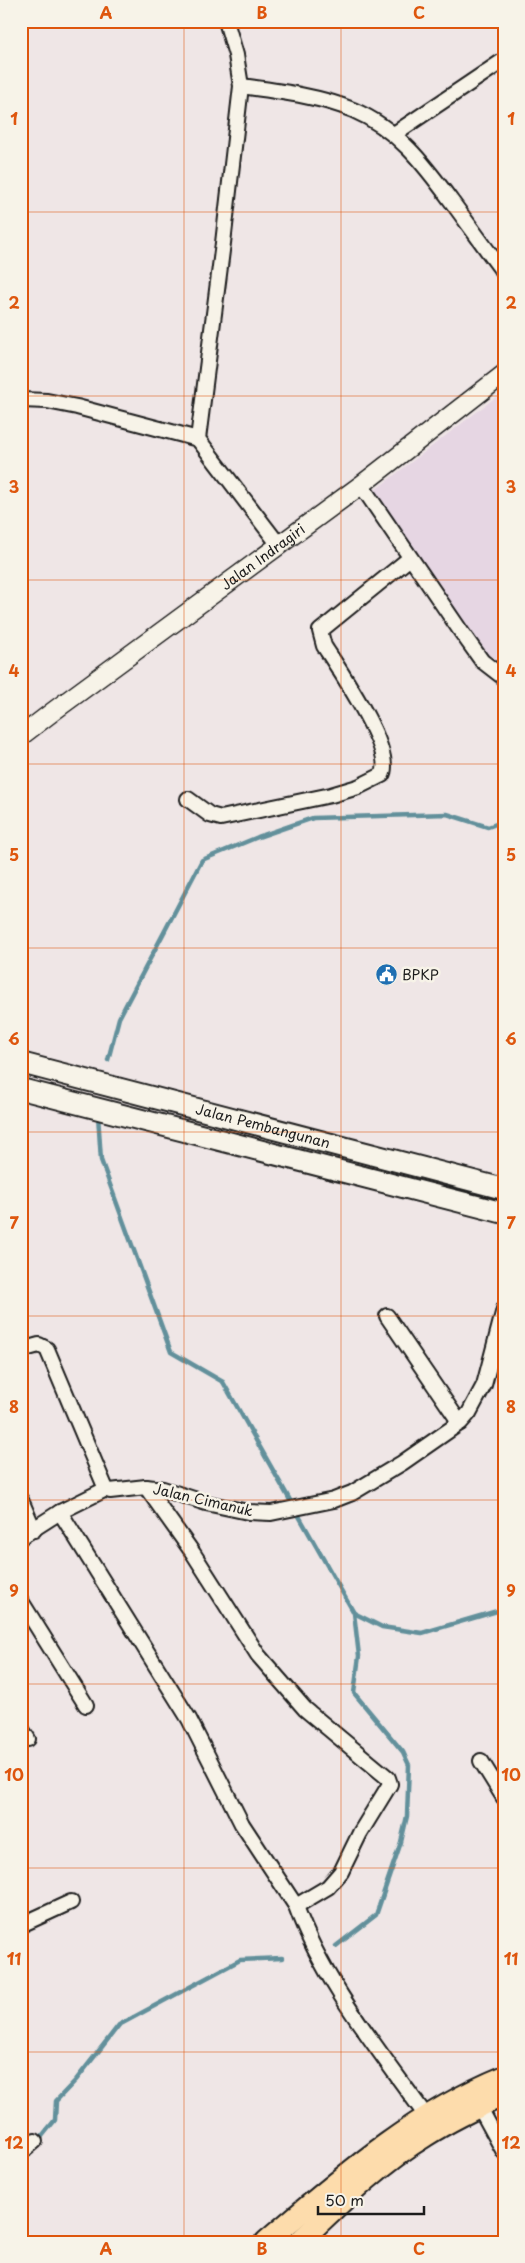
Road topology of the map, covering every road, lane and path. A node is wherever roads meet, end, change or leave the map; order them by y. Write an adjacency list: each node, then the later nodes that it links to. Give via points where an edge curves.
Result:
1 (226, 21): 3 (street)
2 (504, 60): 4 (street)
3 (241, 86): 4 (street, via 352,109); 8 (street)
4 (394, 134): 5 (street, via 419,157)
5 (504, 273)
6 (504, 374): 9 (street, Jalan Indragiri)
7 (21, 400): 8 (street, via 77,407)
8 (198, 438): 10 (street)
9 (361, 485): 10 (street, Jalan Indragiri); 11 (street)
10 (279, 545): 13 (street, Jalan Indragiri)
11 (410, 558): 12 (street, via 482,661); 14 (street, via 320,631 324,646 373,728 386,762 382,775 331,795 221,818 210,815)
12 (504, 678)
13 (21, 736)
14 (188, 799)
15 (21, 1063): 17 (main road, Jalan Pembangunan)
16 (21, 1089): 18 (main road, Jalan Pembangunan)
17 (205, 1112): 18 (main road); 19 (main road, Jalan Pembangunan)
18 (202, 1134): 20 (main road, Jalan Pembangunan)
19 (504, 1189)
20 (504, 1213)
21 (504, 1309): 24 (street, Jalan Cimanuk, via 484,1385)
22 (387, 1316): 24 (street)
23 (21, 1350): 26 (street, via 39,1345 47,1349)
24 (460, 1423): 25 (street, Jalan Cimanuk, via 368,1485 334,1500 311,1505 271,1513 248,1512)
25 (146, 1487): 26 (street, Jalan Cimanuk); 36 (street, via 258,1654 304,1709 388,1778 390,1784 341,1872 328,1887)
26 (106, 1489): 28 (street, Jalan Cimanuk)
27 (21, 1500): 29 (street)
28 (60, 1512): 29 (street, Jalan Cimanuk); 36 (street, via 189,1719 242,1824)
29 (34, 1530): 30 (street, Jalan Cimanuk)
30 (21, 1538)
31 (21, 1600): 32 (street)
32 (86, 1705)
33 (481, 1761): 34 (street)
34 (504, 1798)
35 (71, 1902): 37 (street)
36 (296, 1906): 41 (street, via 339,1993)
37 (21, 1925)
38 (504, 2077): 41 (main road, via 471,2090)
39 (504, 2095): 40 (main road)
40 (479, 2106): 43 (street); 46 (main road, via 424,2136 344,2199)
41 (426, 2116): 45 (main road, via 389,2140)
42 (35, 2141): 44 (street)
43 (504, 2152)
44 (21, 2153)
45 (266, 2242)
46 (299, 2242)

